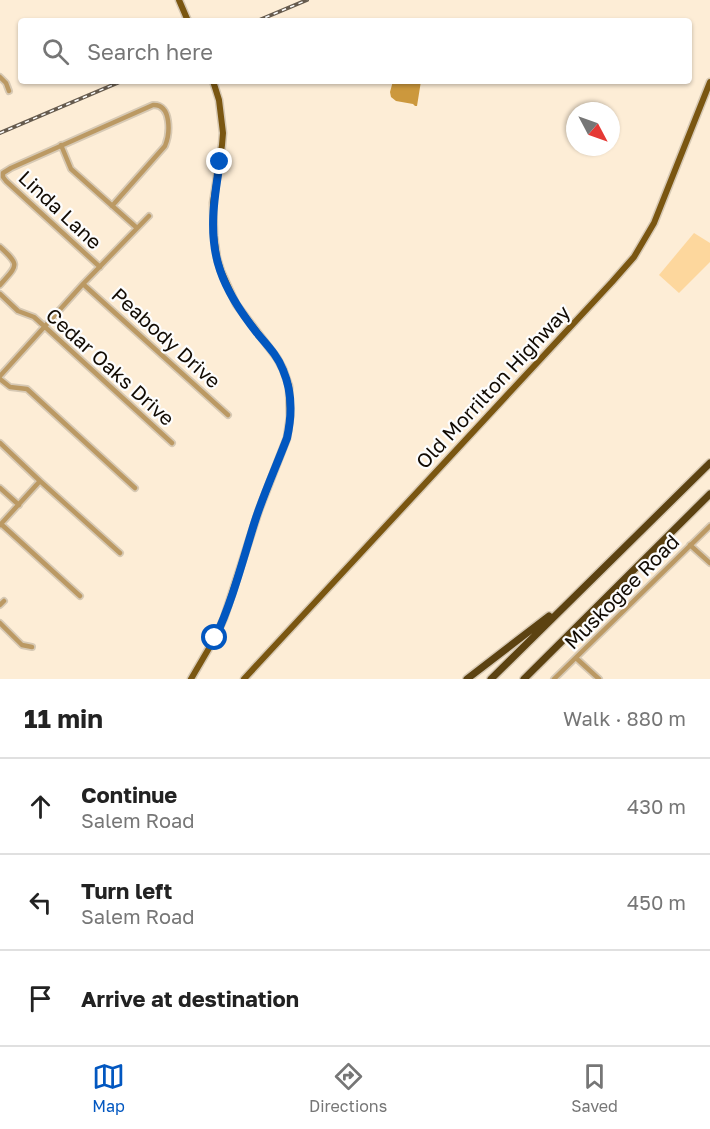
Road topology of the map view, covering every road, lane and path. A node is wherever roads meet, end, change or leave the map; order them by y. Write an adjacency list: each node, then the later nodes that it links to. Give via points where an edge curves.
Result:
1 (179, 0): 2 (main road)
2 (187, 18)
3 (0, 77): 6 (street)
4 (710, 82): 39 (main road, Old Morrilton Highway, via 654,223 634,257)
5 (214, 84): 38 (main road, via 223,133 213,203 217,258 236,304 283,369 289,386 290,417 287,438 224,618)
6 (9, 90)
7 (62, 145): 8 (street, via 71,169); 8 (street, via 153,105 163,108 169,126 165,146); 12 (street, Linda Lane, via 2,174)
8 (112, 206): 10 (street)
9 (149, 216): 10 (street)
10 (137, 228): 12 (street)
11 (0, 247): 14 (street, via 14,264)
12 (100, 267): 13 (street)
13 (83, 284): 16 (street); 18 (street, Peabody Drive)
14 (0, 285)
15 (0, 294): 16 (street, Cedar Oaks Drive, via 18,311)
16 (44, 326): 17 (street); 20 (street, Cedar Oaks Drive)
17 (0, 377): 24 (street, via 10,387 27,389)
18 (228, 415)
19 (0, 443): 22 (street)
20 (172, 443)
21 (710, 463): 33 (highway)
22 (40, 482): 26 (street); 30 (street)
23 (0, 488): 26 (street)
24 (135, 488)
25 (710, 494): 37 (highway)
26 (19, 505): 27 (street)
27 (1, 525): 32 (street)
28 (710, 526): 29 (street, Muskogee Road)
29 (690, 545): 31 (street); 36 (street, Muskogee Road)
30 (120, 553)
31 (710, 563)
32 (80, 596)
33 (573, 597): 40 (highway); 41 (highway)
34 (0, 623): 35 (street, via 22,645)
35 (32, 646)
36 (576, 658): 42 (street, Muskogee Road); 43 (street)
37 (526, 678)
38 (191, 679)
39 (244, 679)
40 (467, 679)
41 (491, 679)
42 (554, 679)
43 (599, 679)

